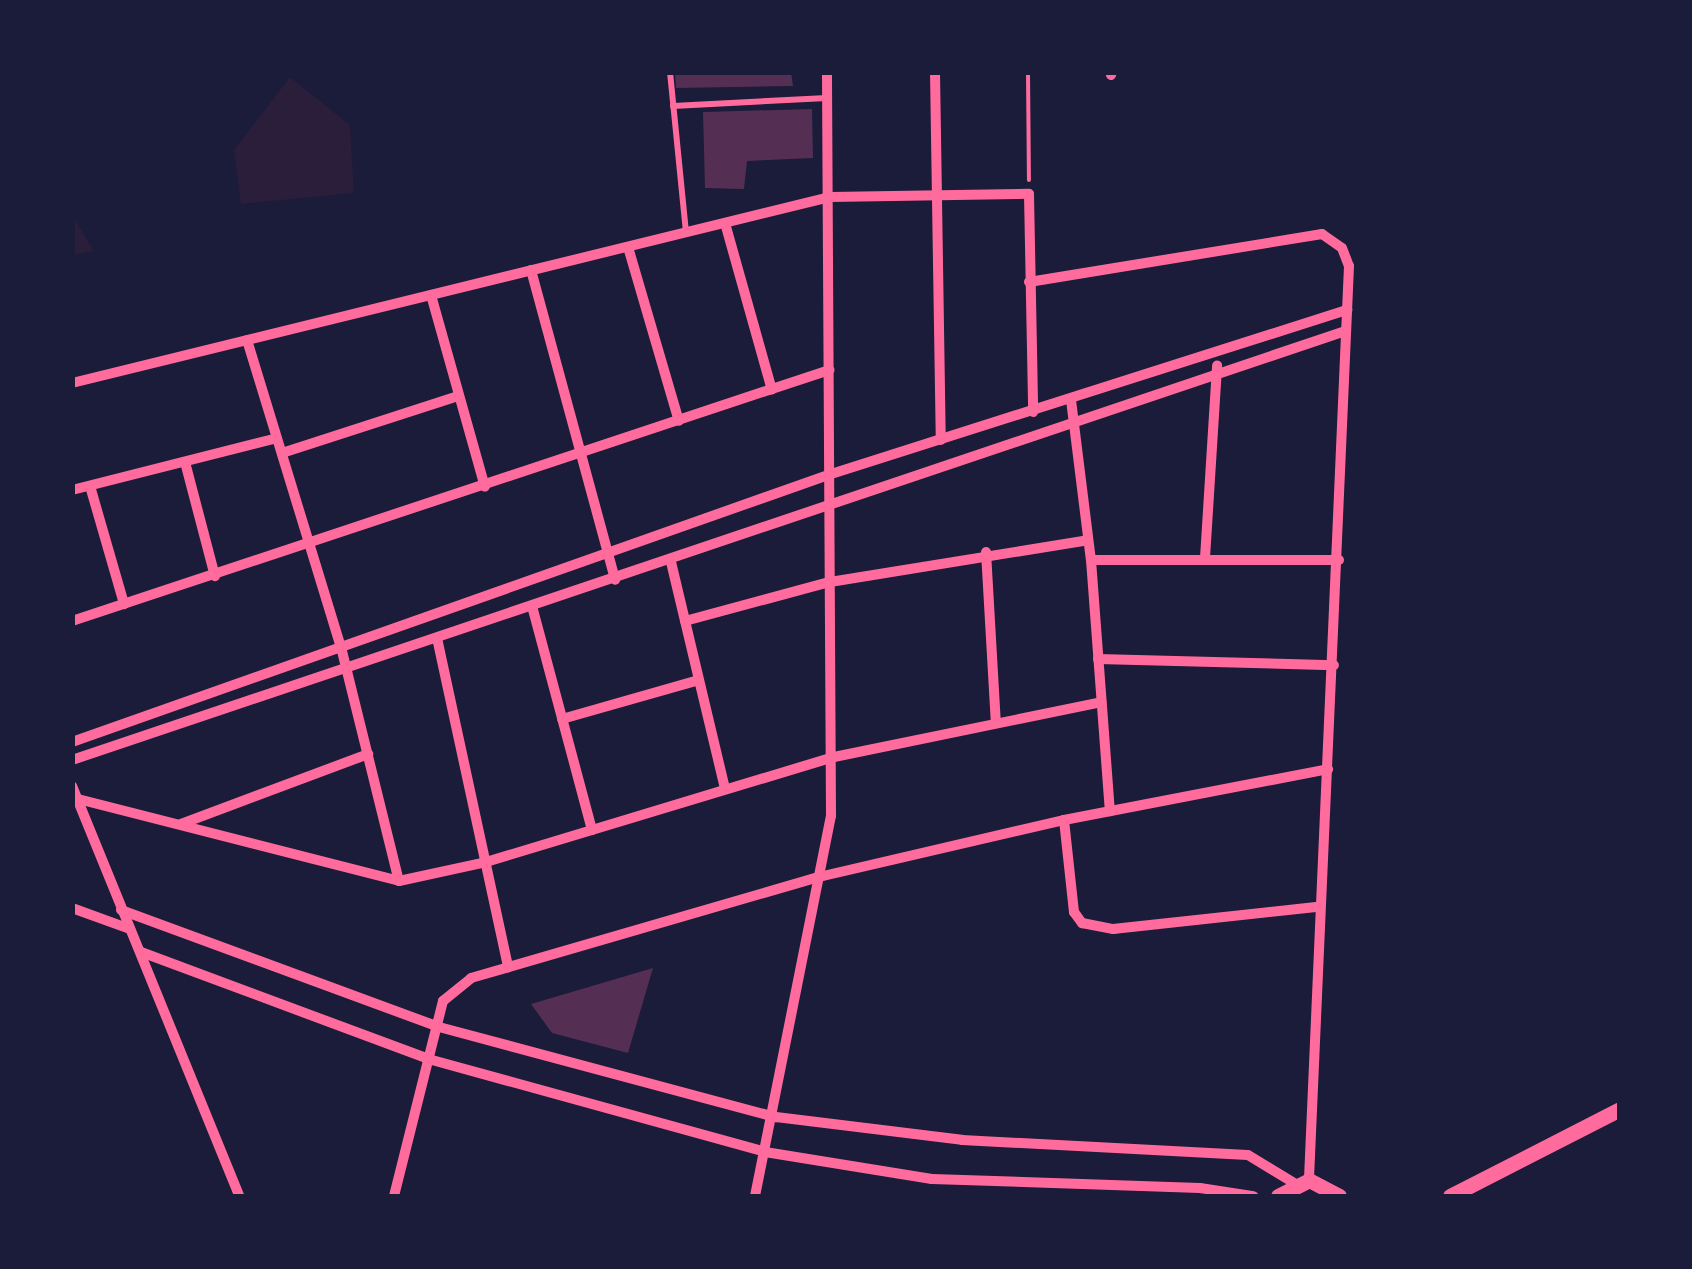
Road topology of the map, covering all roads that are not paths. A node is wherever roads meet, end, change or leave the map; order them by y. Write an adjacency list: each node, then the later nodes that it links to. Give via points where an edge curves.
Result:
1 (670, 72): 5 (lane)
2 (828, 72): 4 (street)
3 (935, 72): 6 (street)
4 (828, 98): 5 (lane); 7 (street)
5 (673, 106): 9 (lane)
6 (936, 195): 7 (street); 12 (street, via 1030,194); 28 (street)
7 (830, 197): 8 (street); 18 (street)
8 (725, 223): 9 (street); 21 (street)
9 (686, 232): 10 (street)
10 (628, 247): 11 (street); 26 (street)
11 (531, 270): 13 (street); 30 (street)
12 (1028, 282): 14 (street, via 1322,234 1342,248 1349,266); 24 (street)
13 (431, 295): 16 (street); 22 (street)
14 (1347, 310): 15 (street); 17 (street)
15 (1345, 332): 19 (street); 43 (street)
16 (247, 340): 20 (street); 27 (street)
17 (1218, 352): 19 (street); 23 (street)
18 (829, 370): 21 (street); 32 (street)
19 (1216, 370): 25 (street); 41 (street)
20 (72, 383)
21 (772, 390): 26 (street)
22 (459, 396): 29 (street); 34 (street)
23 (1071, 400): 24 (street); 25 (street)
24 (1032, 412): 28 (street)
25 (1073, 418): 36 (street); 37 (street)
26 (678, 421): 30 (street)
27 (278, 438): 29 (street); 31 (street)
28 (940, 440): 32 (street)
29 (282, 453): 38 (street)
30 (580, 455): 34 (street); 40 (street)
31 (184, 462): 33 (street); 45 (street)
32 (828, 476): 36 (street); 40 (street)
33 (90, 486): 35 (street); 48 (street)
34 (485, 487): 38 (street)
35 (72, 490)
36 (829, 504): 44 (street); 47 (street)
37 (1088, 540): 39 (street); 42 (street)
38 (310, 547): 45 (street); 53 (street)
39 (986, 552): 47 (street); 60 (street)
40 (607, 554): 46 (street); 53 (street)
41 (1205, 558): 42 (street); 43 (street)
42 (1090, 560): 54 (street)
43 (1339, 560): 55 (street)
44 (671, 562): 46 (street); 51 (street)
45 (215, 576): 48 (street)
46 (614, 580): 49 (street)
47 (830, 582): 51 (street); 63 (street)
48 (124, 604): 50 (street)
49 (532, 606): 52 (street); 59 (street)
50 (72, 621)
51 (685, 621): 57 (street)
52 (437, 638): 56 (street); 73 (street)
53 (341, 647): 56 (street); 61 (street)
54 (1098, 659): 55 (street); 58 (street)
55 (1334, 665): 65 (street)
56 (346, 667): 62 (street); 64 (street)
57 (699, 680): 59 (street); 67 (street)
58 (1101, 702): 60 (street); 69 (street)
59 (562, 719): 72 (street)
60 (996, 724): 63 (street)
61 (72, 742)
62 (368, 754): 71 (street); 75 (street)
63 (834, 756): 67 (street); 74 (street)
64 (72, 760)
65 (1328, 768): 69 (street); 76 (street)
66 (72, 786): 68 (street)
67 (725, 790): 72 (street)
68 (78, 799): 71 (street); 78 (street)
69 (1110, 811): 70 (street)
70 (1064, 820): 74 (street); 76 (street, via 1074,912 1082,923 1113,929)
71 (180, 825): 75 (street)
72 (592, 830): 73 (street)
73 (486, 862): 75 (street); 81 (street)
74 (823, 876): 81 (street); 85 (street)
75 (399, 880)
76 (1316, 906): 87 (street)
77 (72, 908): 79 (street)
78 (121, 910): 79 (street); 82 (street)
79 (130, 929): 80 (street)
80 (141, 952): 83 (street); 88 (street)
81 (508, 966): 82 (street, via 454,989 443,1002)
82 (439, 1027): 83 (street); 85 (street)
83 (432, 1060): 86 (street); 89 (street)
84 (1620, 1108): 94 (street)
85 (776, 1117): 86 (street); 87 (street, via 962,1140 1248,1155)
86 (766, 1152): 90 (street); 91 (street, via 932,1179 1200,1188)
87 (1302, 1181): 92 (street); 93 (street)
88 (238, 1196)
89 (394, 1196)
90 (755, 1196)
91 (1253, 1196)
92 (1278, 1196)
93 (1339, 1196)
94 (1450, 1196)

